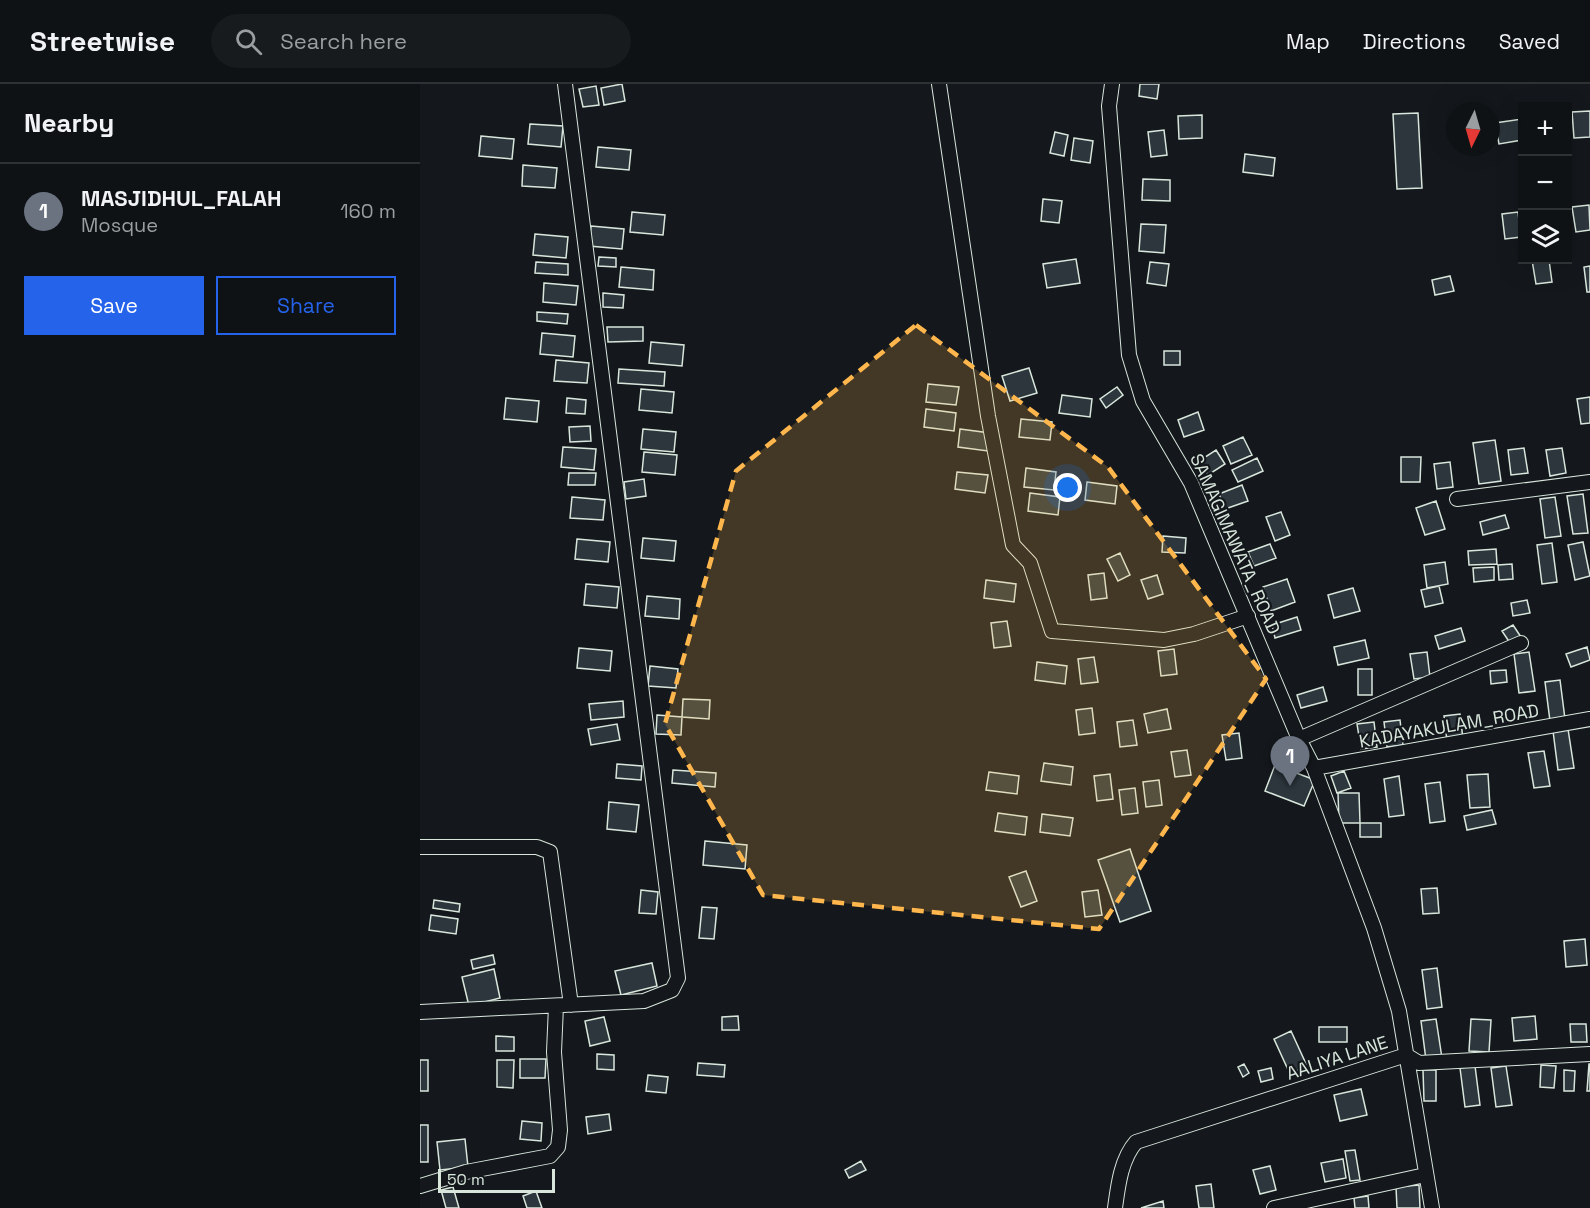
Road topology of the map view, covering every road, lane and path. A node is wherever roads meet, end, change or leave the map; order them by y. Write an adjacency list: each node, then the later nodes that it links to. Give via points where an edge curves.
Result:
1 (565, 84): 13 (street, via 678,978 672,990 644,1001)
2 (939, 84): 6 (street, via 988,416 1013,544 1030,564 1052,632 1164,640)
3 (1112, 84): 6 (street, SAMAGIMAWATA_ROAD, via 1109,106 1129,355 1143,401 1191,483)
4 (1590, 482): 5 (street)
5 (1457, 499)
6 (1248, 616): 9 (street, SAMAGIMAWATA_ROAD)
7 (1521, 644): 9 (street)
8 (1590, 719): 10 (street, KADAYAKULAM_ROAD)
9 (1299, 739): 10 (street, SAMAGIMAWATA_ROAD)
10 (1314, 768): 16 (street, SAMAGIMAWATA_ROAD, via 1374,927 1399,1011)
11 (420, 848): 13 (street, via 537,847 550,852)
12 (556, 1005): 13 (street); 14 (street); 18 (street, via 558,1147 550,1156 466,1172)
13 (571, 1005)
14 (420, 1012)
15 (1590, 1054): 16 (street, AALIYA LANE, via 1419,1063)
16 (1406, 1055): 17 (street, SAMAGIMAWATA_ROAD); 19 (street, AALIYA LANE, via 1136,1142 1124,1164)
17 (1425, 1175): 20 (street); 21 (street, SAMAGIMAWATA_ROAD)
18 (420, 1186)
19 (1115, 1208)
20 (1274, 1208)
21 (1432, 1208)

